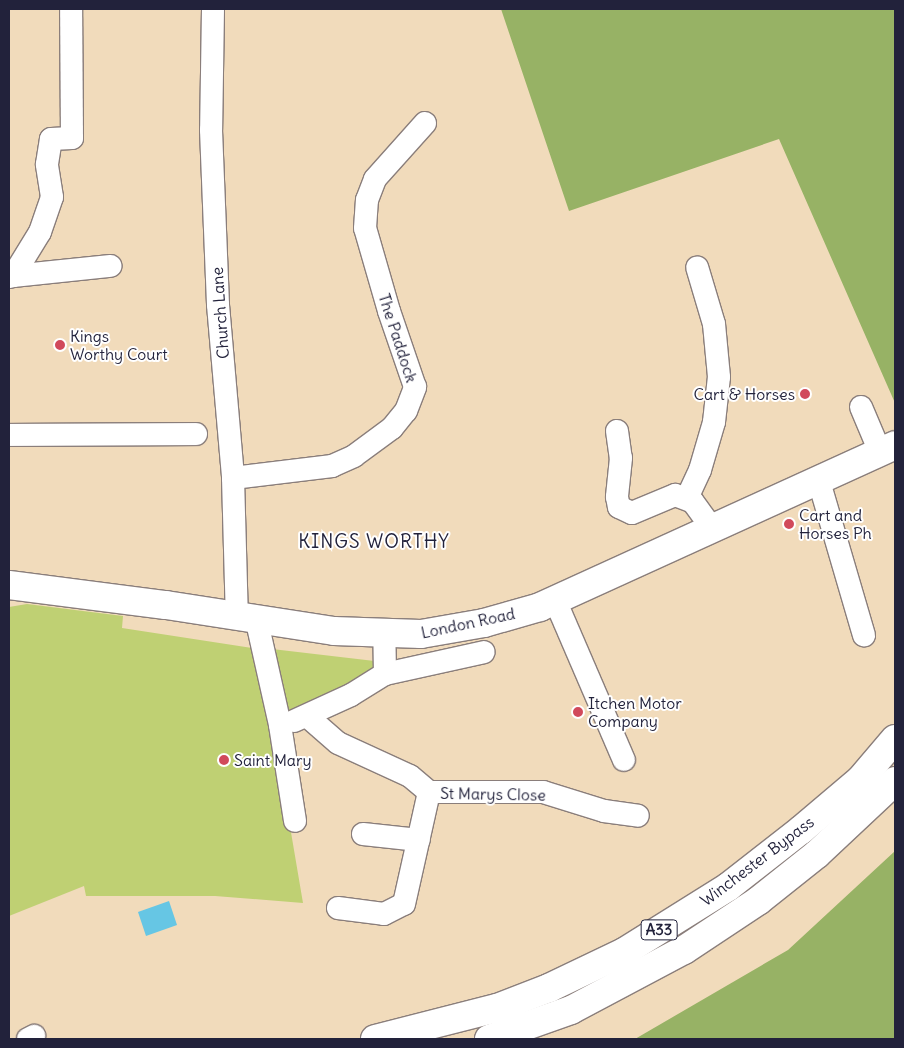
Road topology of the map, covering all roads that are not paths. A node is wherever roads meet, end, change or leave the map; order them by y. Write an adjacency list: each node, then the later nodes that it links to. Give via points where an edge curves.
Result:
1 (71, 9): 6 (street, via 72,138 51,139 47,164 52,197 40,232)
2 (213, 9): 12 (street, Church Lane, via 211,130 217,276)
3 (425, 122): 12 (street, The Paddock, via 375,179 367,200 365,228 415,387 406,411 354,456 332,466)
4 (110, 266): 6 (street)
5 (698, 267): 14 (street, via 714,324 719,378 714,422 700,470)
6 (11, 277)
7 (860, 407): 11 (street)
8 (618, 431): 14 (street, via 621,458 616,497 620,507 632,512 663,498 675,495)
9 (196, 434): 10 (street)
10 (9, 435)
11 (887, 449): 13 (main road, London Road)
12 (233, 478): 18 (street, Church Lane)
13 (818, 478): 15 (main road, London Road); 20 (street)
14 (687, 498): 15 (street, via 701,510)
15 (712, 528): 17 (main road, London Road)
16 (9, 585): 18 (main road, London Road)
17 (555, 600): 19 (main road, London Road, via 484,623 422,634); 26 (street)
18 (247, 619): 19 (main road, London Road); 24 (street)
19 (384, 635): 22 (street)
20 (864, 635)
21 (484, 652): 22 (street)
22 (385, 674): 23 (street)
23 (307, 716): 24 (street); 28 (street, St Marys Close, via 338,743 410,776)
24 (280, 725): 30 (street)
25 (895, 739): 34 (main road, Winchester Bypass / A33, via 860,780 801,830 728,887 624,952 549,988 497,1008)
26 (624, 760)
27 (895, 781): 35 (main road, Winchester Bypass / A33, via 817,854 758,901 684,950 571,1010)
28 (429, 792): 29 (street, St Marys Close, via 544,792 604,811); 32 (street)
29 (638, 816)
30 (295, 821)
31 (363, 834): 32 (street)
32 (419, 840): 33 (street, via 404,904 384,914)
33 (338, 908)
34 (375, 1039)
35 (489, 1039)

